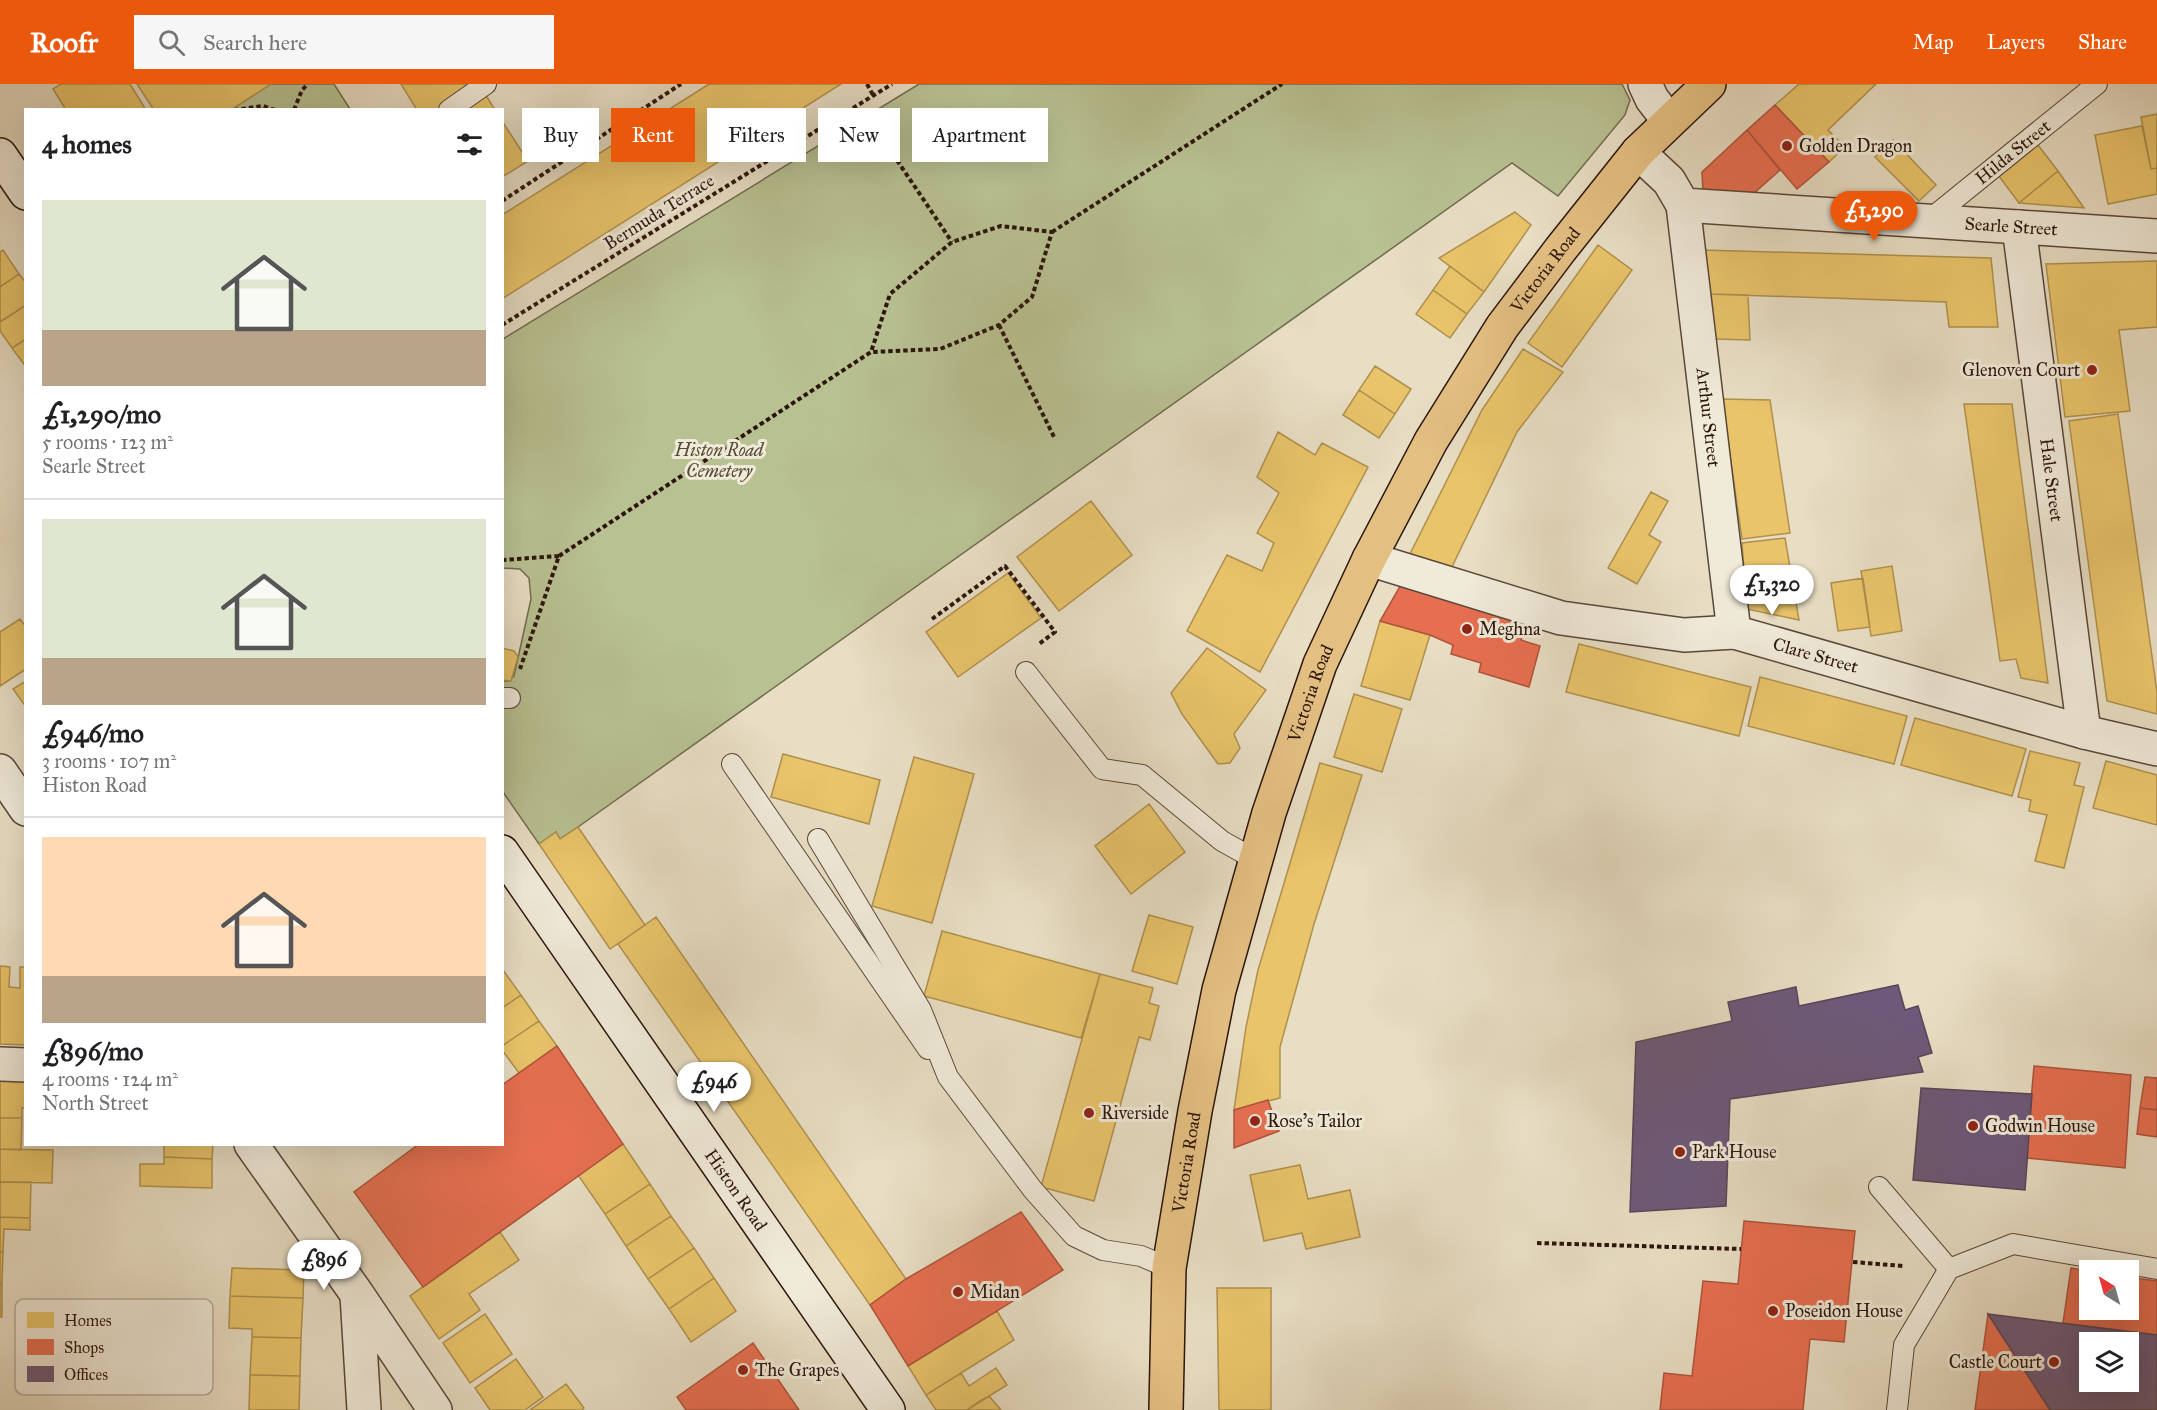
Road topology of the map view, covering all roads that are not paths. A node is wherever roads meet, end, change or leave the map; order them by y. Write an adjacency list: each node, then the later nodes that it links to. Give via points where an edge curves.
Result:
1 (486, 84): 5 (lane)
2 (1645, 84): 6 (street)
3 (1709, 84): 6 (main road, Victoria Road)
4 (2097, 84): 11 (lane, Hilda Street)
5 (452, 108)
6 (1669, 120): 7 (main road, Victoria Road)
7 (1638, 152): 10 (street, via 1668,182); 14 (main road, Victoria Road, via 1502,327 1431,441)
8 (0, 156): 9 (street)
9 (24, 191)
10 (1683, 205): 11 (street, Searle Street); 15 (street, Arthur Street)
11 (1929, 220): 12 (street, Searle Street)
12 (2019, 227): 13 (street, Searle Street); 17 (street, Hale Street)
13 (2157, 236)
14 (1369, 559): 15 (street, Clare Street, via 1561,618 1684,635); 24 (main road, Victoria Road, via 1320,664)
15 (1734, 632): 17 (street, Clare Street)
16 (1026, 672): 24 (lane, via 1102,769 1142,775 1222,841)
17 (2084, 732): 18 (street, Clare Street)
18 (2157, 749)
19 (732, 764): 27 (lane)
20 (0, 771): 21 (street)
21 (24, 806)
22 (818, 839): 27 (lane, via 921,1010)
23 (504, 859): 36 (street, Histon Road)
24 (1256, 860): 30 (main road, Victoria Road, via 1219,990)
25 (0, 1064): 26 (street)
26 (24, 1065)
27 (948, 1077): 30 (lane, via 1033,1190 1074,1236 1103,1250 1141,1256)
28 (252, 1146): 33 (street)
29 (1879, 1187): 31 (lane)
30 (1169, 1268): 37 (main road, Victoria Road)
31 (1949, 1269): 32 (lane, via 2013,1244); 38 (lane, via 1904,1345)
32 (2157, 1269)
33 (357, 1294): 34 (street); 35 (street)
34 (364, 1410)
35 (435, 1410)
36 (888, 1410)
37 (1166, 1410)
38 (1897, 1410)

